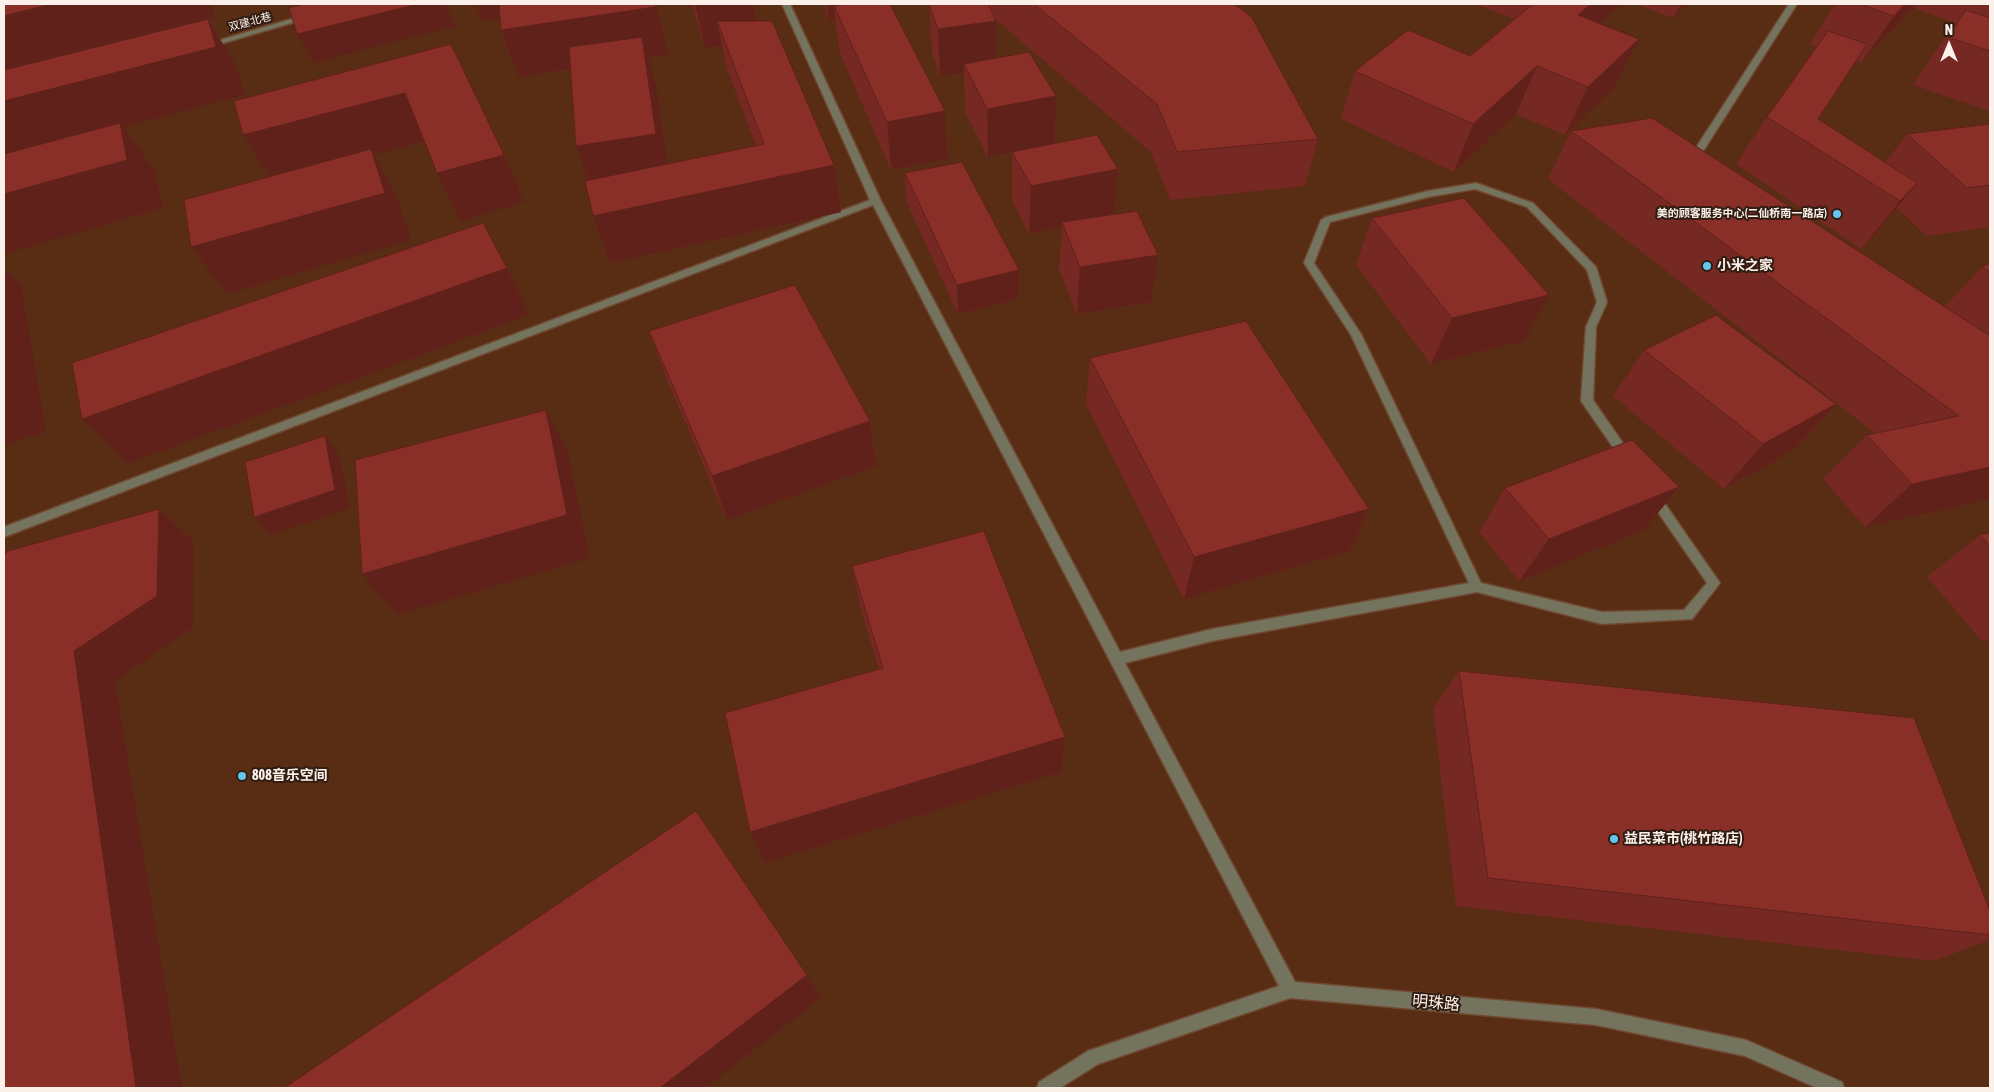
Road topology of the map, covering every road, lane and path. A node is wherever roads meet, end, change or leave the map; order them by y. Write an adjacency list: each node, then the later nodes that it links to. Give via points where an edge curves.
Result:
1 (786, 4): 6 (street)
2 (1793, 4): 5 (street, via 1695,157)
3 (321, 14): 4 (street, 双建北巷)
4 (200, 47)
5 (1711, 168)
6 (876, 201): 7 (street); 9 (street)
7 (4, 532)
8 (1477, 587): 8 (street, via 1602,618 1687,615 1714,583 1587,401 1591,327 1602,302 1592,269 1530,205 1476,186 1428,194 1326,220 1309,263 1356,334); 9 (street, via 1212,635)
9 (1116, 659): 10 (street)
10 (1290, 990): 11 (street, 明珠路, via 1094,1057); 12 (street, 明珠路, via 1596,1017 1746,1048)
11 (1045, 1088)
12 (1836, 1088)

